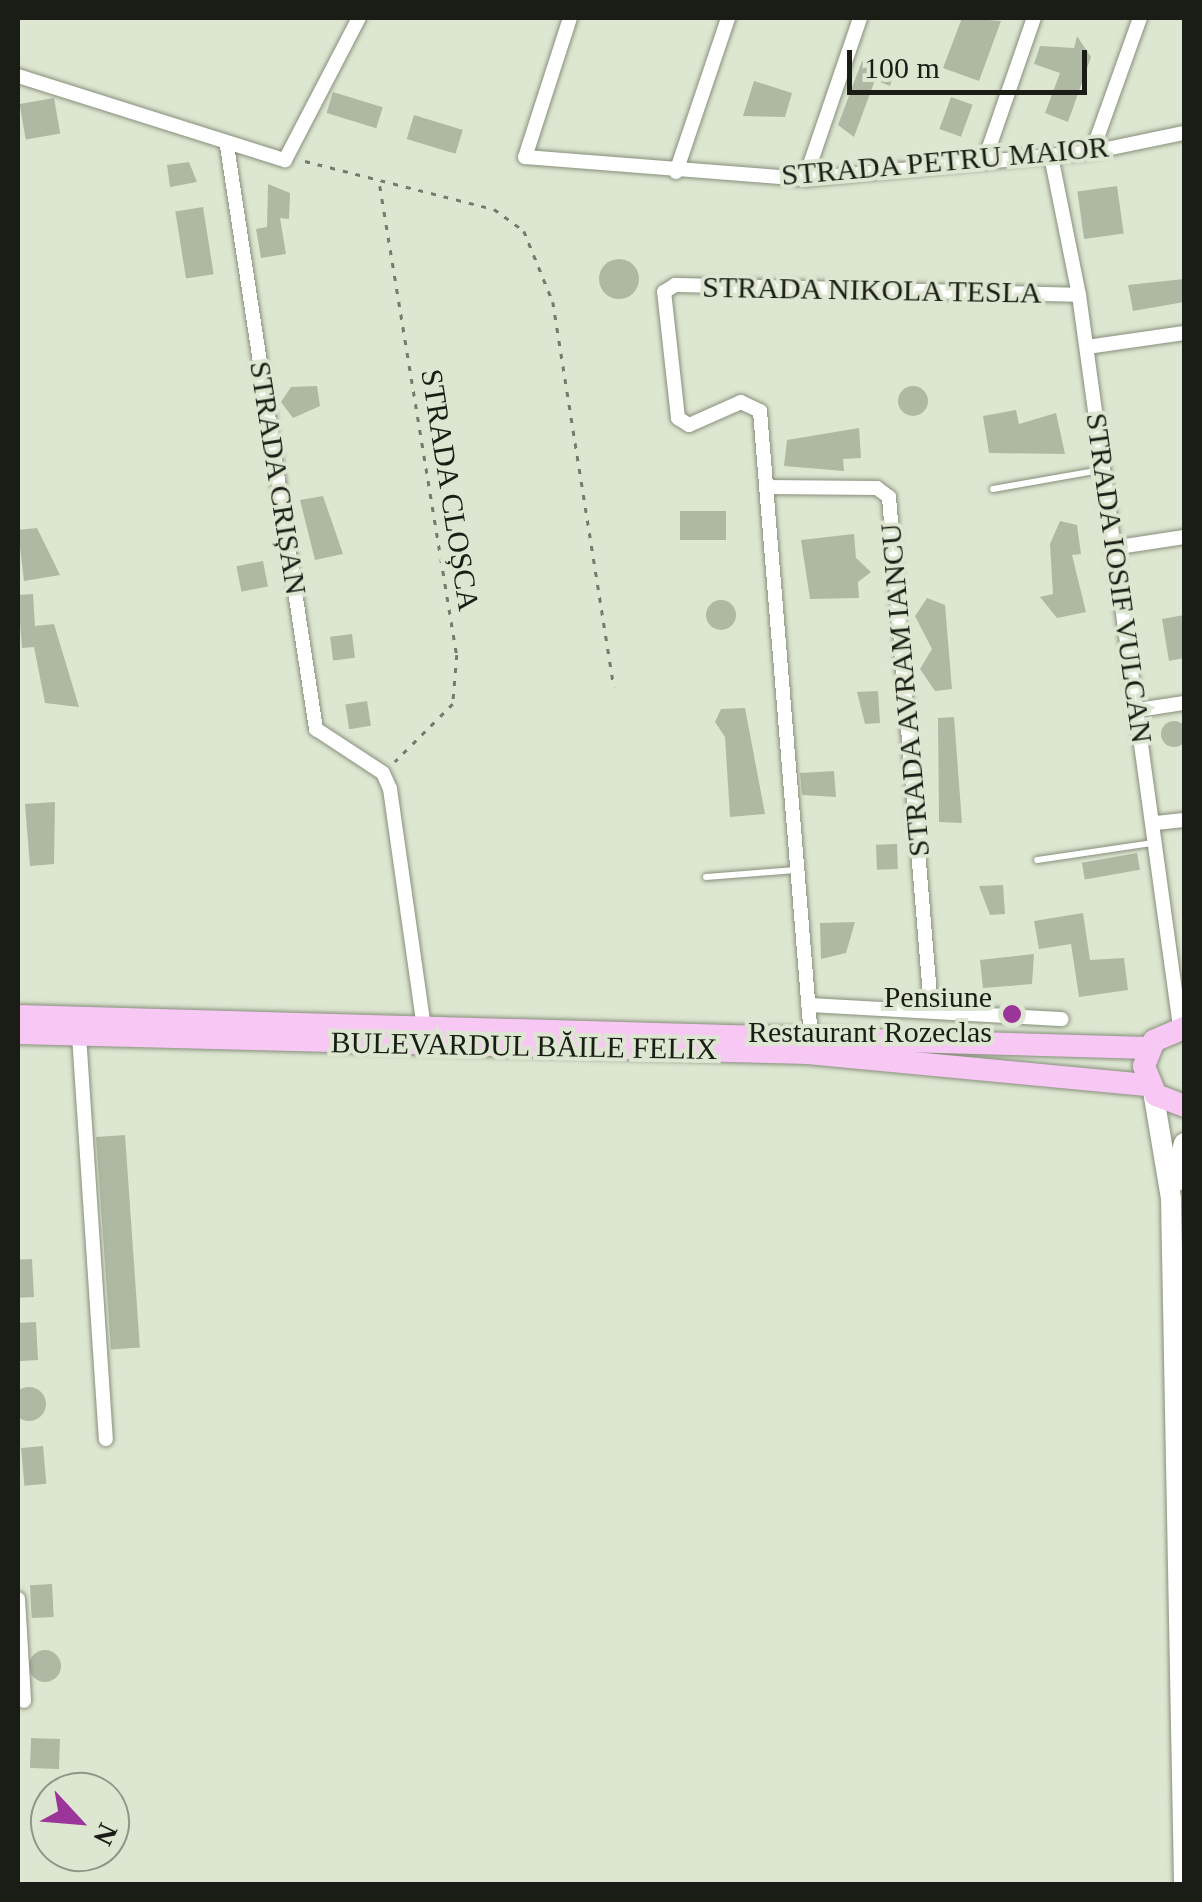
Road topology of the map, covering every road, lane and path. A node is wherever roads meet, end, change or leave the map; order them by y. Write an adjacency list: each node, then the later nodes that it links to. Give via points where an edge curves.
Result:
1 (359, 18): 12 (street)
2 (570, 18): 14 (street, STRADA PETRU MAIOR, via 524,157)
3 (728, 18): 14 (street)
4 (860, 18): 15 (street)
5 (1034, 18): 13 (street)
6 (1140, 18): 10 (street)
7 (18, 76): 9 (street)
8 (1184, 132): 10 (street, STRADA PETRU MAIOR)
9 (227, 146): 12 (street); 28 (street, STRADA CRIȘAN, via 316,729 324,742)
10 (1092, 152): 11 (street, STRADA PETRU MAIOR)
11 (1051, 156): 13 (street, STRADA PETRU MAIOR); 17 (street, STRADA IOSIF VULCAN)
12 (294, 157): 16 (path)
13 (984, 162): 15 (street, STRADA PETRU MAIOR)
14 (676, 172): 15 (street, STRADA PETRU MAIOR)
15 (805, 178)
16 (380, 185): 25 (path, via 494,209 524,231 554,302); 28 (path, STRADA CLOȘCA, via 457,655 453,704)
17 (1080, 295): 19 (street, STRADA IOSIF VULCAN); 21 (street, STRADA NIKOLA TESLA, via 675,285 660,309 673,408 689,424 752,402)
18 (1184, 334): 19 (street)
19 (1086, 347): 20 (street, STRADA IOSIF VULCAN)
20 (1102, 470): 22 (lane); 24 (street, STRADA IOSIF VULCAN)
21 (766, 487): 33 (street); 37 (street, STRADA AVRAM IANCU, via 877,488 889,498)
22 (993, 489)
23 (1184, 537): 24 (street)
24 (1112, 548): 27 (street, STRADA IOSIF VULCAN)
25 (614, 687)
26 (1184, 704): 27 (street)
27 (1138, 710): 30 (street, STRADA IOSIF VULCAN)
28 (383, 773): 40 (street, via 405,868)
29 (1184, 820): 30 (street)
30 (1156, 824): 31 (street, STRADA IOSIF VULCAN)
31 (1158, 842): 32 (lane); 35 (street, STRADA IOSIF VULCAN)
32 (1037, 860)
33 (797, 870): 34 (lane); 36 (street)
34 (706, 877)
35 (1178, 944): 41 (street, STRADA IOSIF VULCAN)
36 (808, 1005): 37 (street); 44 (street)
37 (932, 1008): 39 (street)
38 (18, 1016): 40 (main road, BULEVARDUL BĂILE FELIX)
39 (1062, 1019)
40 (424, 1028): 44 (main road, BULEVARDUL BĂILE FELIX)
41 (1182, 1028): 45 (main road)
42 (18, 1032): 43 (main road, BULEVARDUL BĂILE FELIX)
43 (78, 1034): 46 (main road, BULEVARDUL BĂILE FELIX, via 808,1053); 50 (street)
44 (811, 1037): 45 (main road, BULEVARDUL BĂILE FELIX)
45 (1148, 1048): 46 (main road)
46 (1150, 1088): 47 (main road); 49 (main road)
47 (1184, 1106)
48 (1184, 1143): 49 (main road)
49 (1171, 1199): 53 (main road)
50 (106, 1439)
51 (18, 1598): 52 (street)
52 (24, 1701)
53 (1184, 1884)

